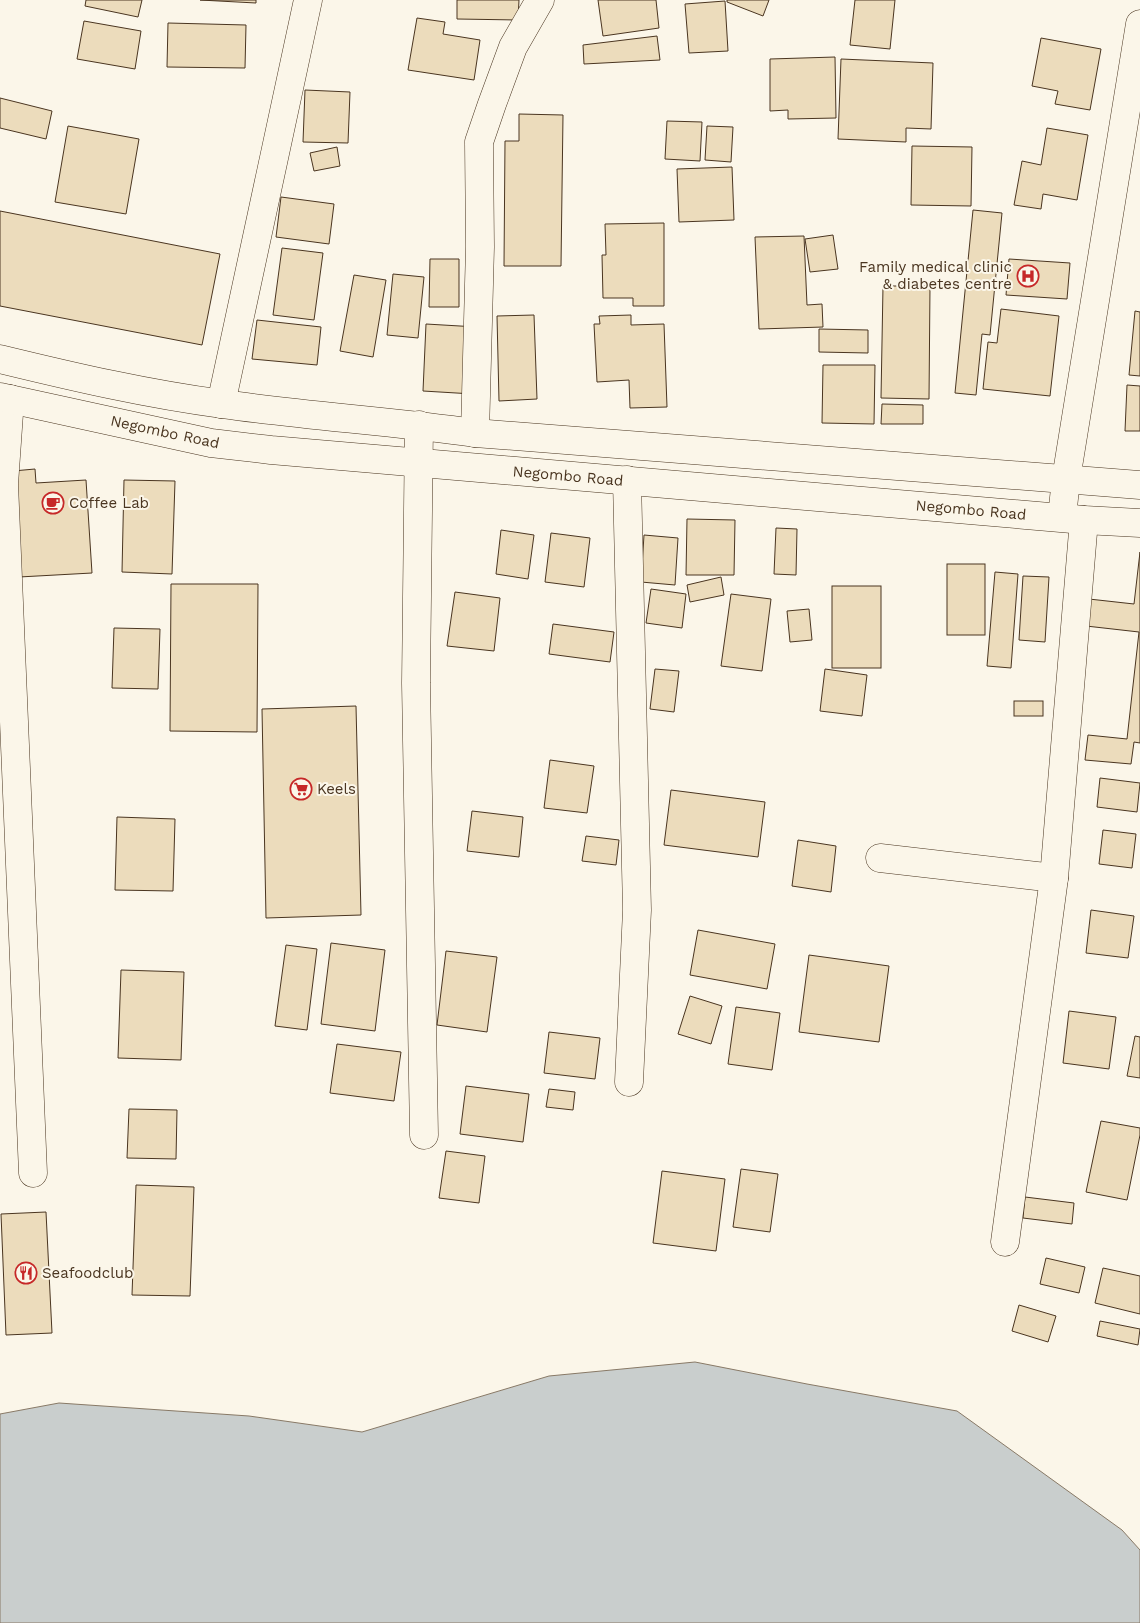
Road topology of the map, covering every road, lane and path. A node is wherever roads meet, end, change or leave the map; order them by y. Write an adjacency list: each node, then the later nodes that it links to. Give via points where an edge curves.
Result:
1 (308, 0): 6 (main road)
2 (540, 0): 8 (main road, via 513,47 480,142)
3 (1139, 34): 10 (main road)
4 (0, 359): 6 (main road, via 157,394)
5 (5, 398): 9 (main road, Negombo Road, via 211,443); 19 (main road, via 4,493)
6 (221, 404): 7 (main road)
7 (419, 425): 8 (main road); 9 (main road)
8 (475, 433): 10 (main road)
9 (419, 464): 11 (main road, Negombo Road); 18 (main road, via 416,682)
10 (1066, 479): 12 (main road); 13 (main road)
11 (627, 480): 13 (main road, Negombo Road); 17 (main road, via 637,910)
12 (1140, 485)
13 (1073, 519): 14 (main road, Negombo Road); 16 (main road)
14 (1140, 523)
15 (880, 858): 16 (main road)
16 (1054, 878): 20 (main road)
17 (629, 1082)
18 (424, 1135)
19 (32, 1174)
20 (1005, 1242)

